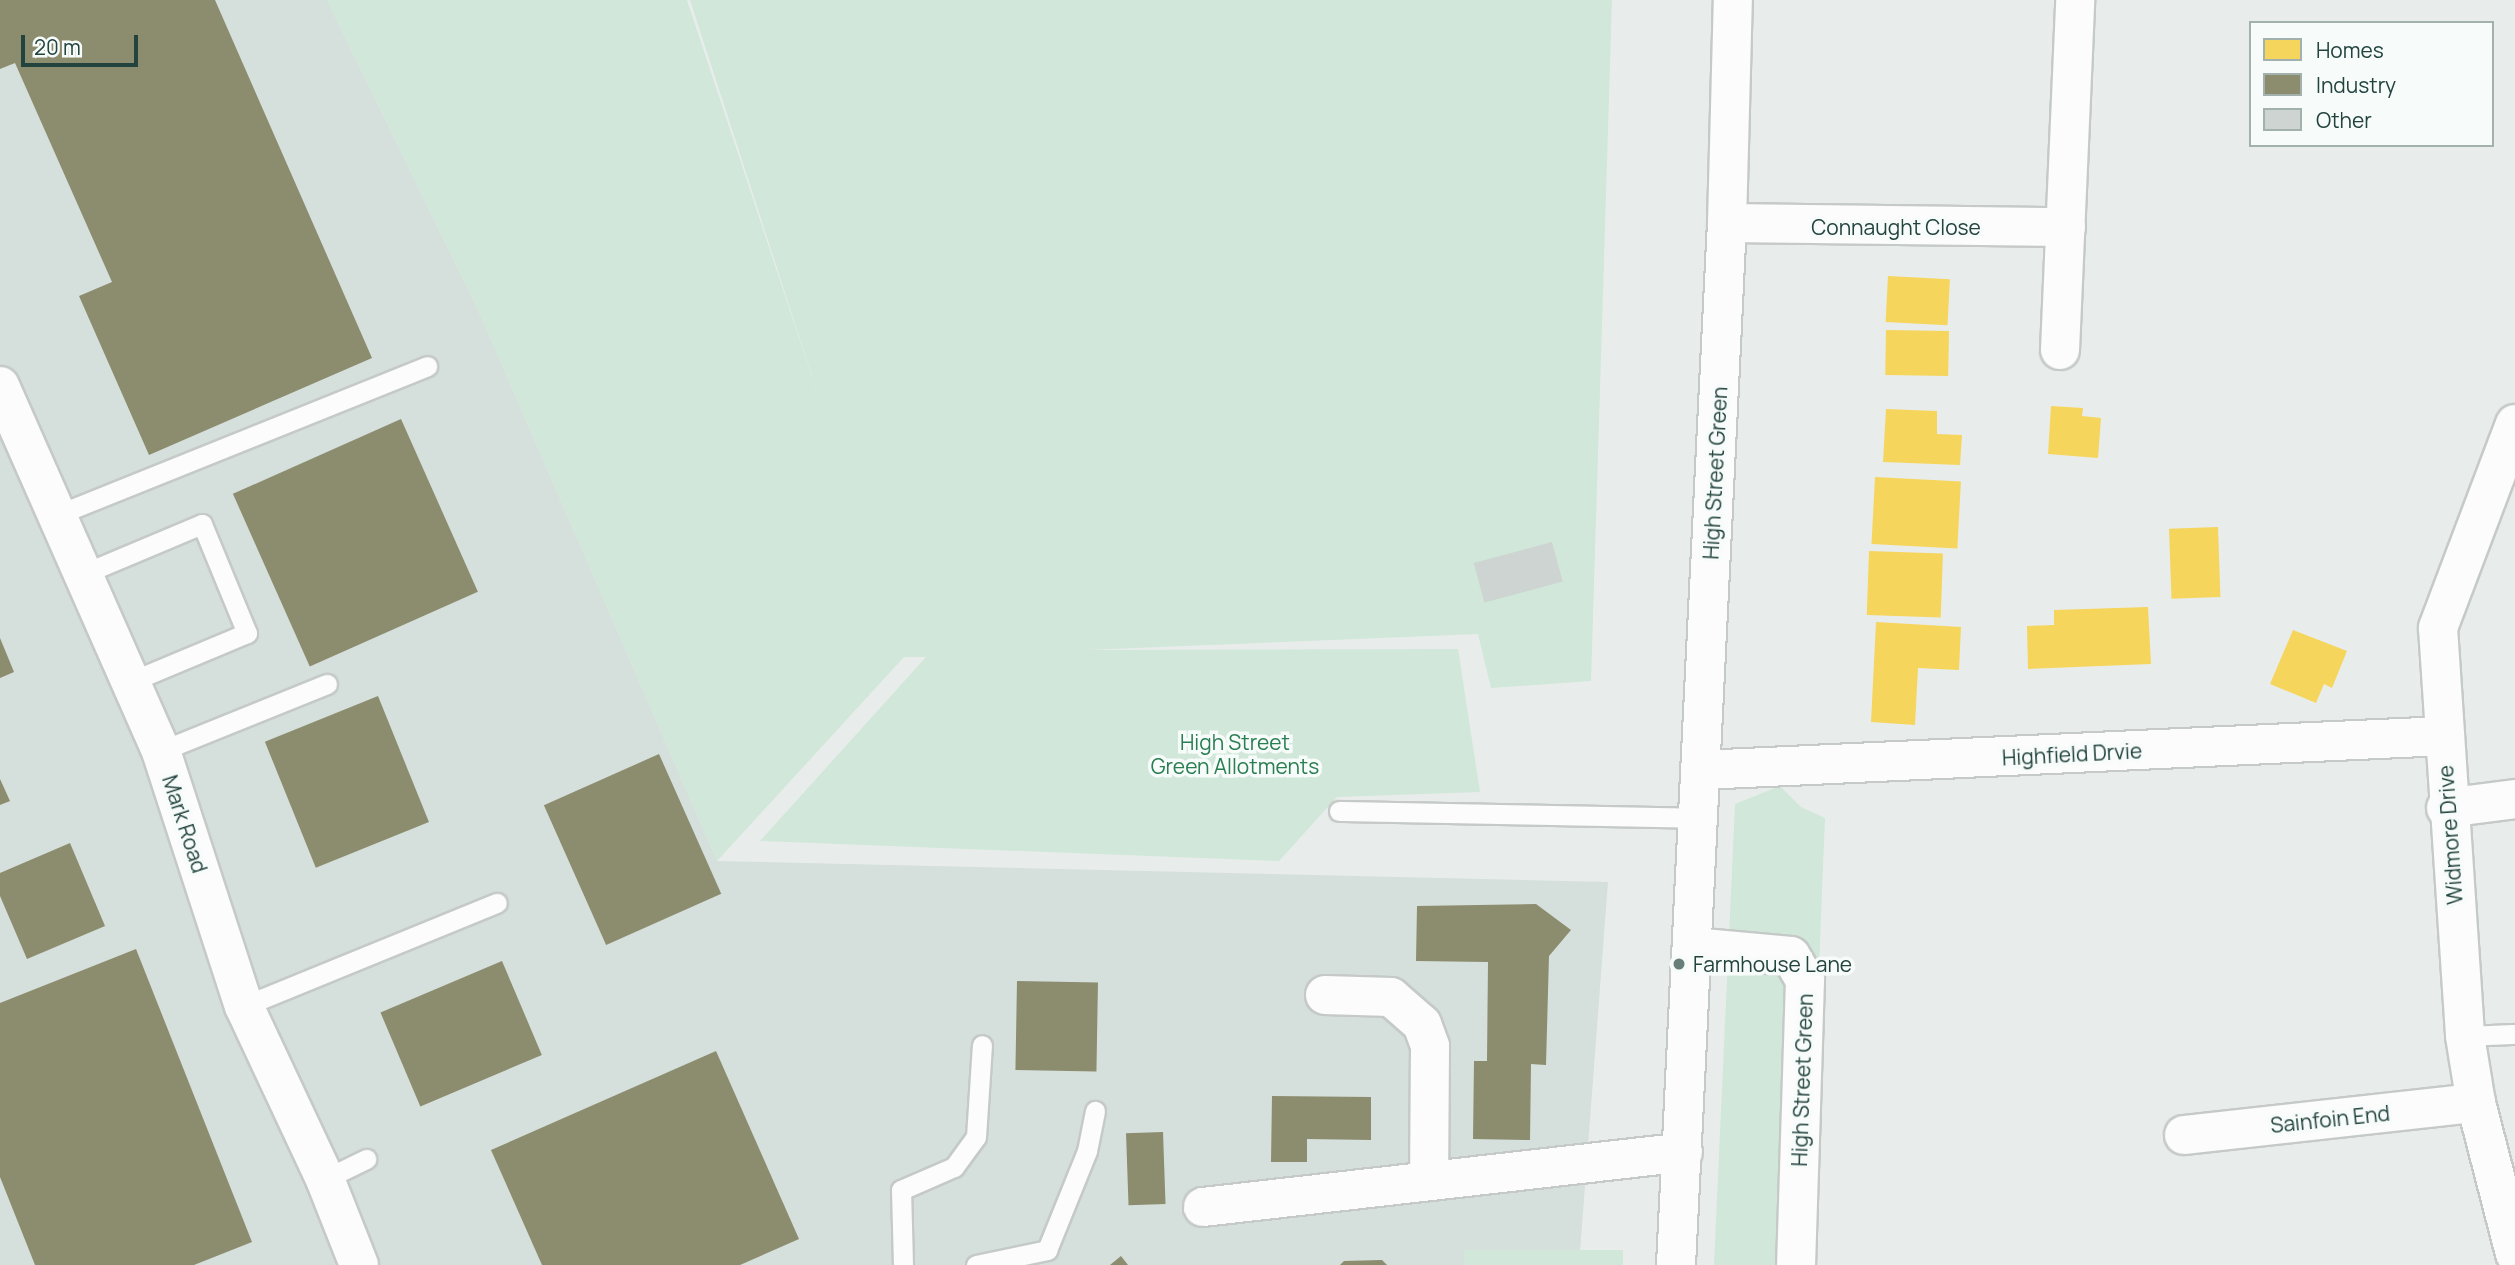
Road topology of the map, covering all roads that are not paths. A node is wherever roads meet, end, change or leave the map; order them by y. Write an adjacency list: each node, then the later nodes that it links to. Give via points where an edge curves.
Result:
1 (1733, 0): 3 (street, High Street Green)
2 (2075, 0): 4 (street)
3 (1727, 223): 4 (street, Connaught Close); 15 (street, High Street Green)
4 (2066, 227): 5 (street)
5 (2060, 350)
6 (426, 366): 9 (lane)
7 (0, 386): 9 (street, Mark Road)
8 (2515, 424): 13 (street, Widmore Drive, via 2438,628)
9 (57, 515): 10 (street, Mark Road)
10 (83, 574): 11 (street, Mark Road); 11 (lane, via 202,524 247,633)
11 (131, 682): 14 (street, Mark Road)
12 (327, 684): 14 (lane)
13 (2443, 736): 15 (street, Highfield Drvie); 17 (street, Widmore Drive)
14 (161, 751): 23 (street, Mark Road)
15 (1701, 770): 19 (street, High Street Green)
16 (2515, 799): 17 (street)
17 (2446, 808): 25 (street, Widmore Drive)
18 (1339, 811): 19 (lane)
19 (1699, 818): 21 (street, High Street Green)
20 (497, 902): 23 (lane)
21 (1692, 947): 30 (street, High Street Green); 40 (street, High Street Green, via 1791,956 1805,980)
22 (1325, 995): 33 (street, via 1391,997 1422,1024 1430,1046)
23 (244, 1006): 32 (street, Mark Road)
24 (2515, 1034): 25 (lane)
25 (2465, 1037): 27 (street, Widmore Drive)
26 (982, 1045): 37 (lane, via 976,1137 954,1167 901,1190)
27 (2476, 1103): 29 (street, Sainfoin End); 35 (street, Widmore Drive)
28 (1096, 1111): 38 (lane, via 1087,1151 1047,1250)
29 (2183, 1135)
30 (1683, 1152): 33 (street); 39 (street, High Street Green)
31 (366, 1159): 32 (lane)
32 (325, 1179): 36 (street, Mark Road)
33 (1429, 1181): 34 (street)
34 (1203, 1207)
35 (2515, 1254)
36 (359, 1265)
37 (903, 1265)
38 (976, 1265)
39 (1676, 1265)
40 (1796, 1265)

